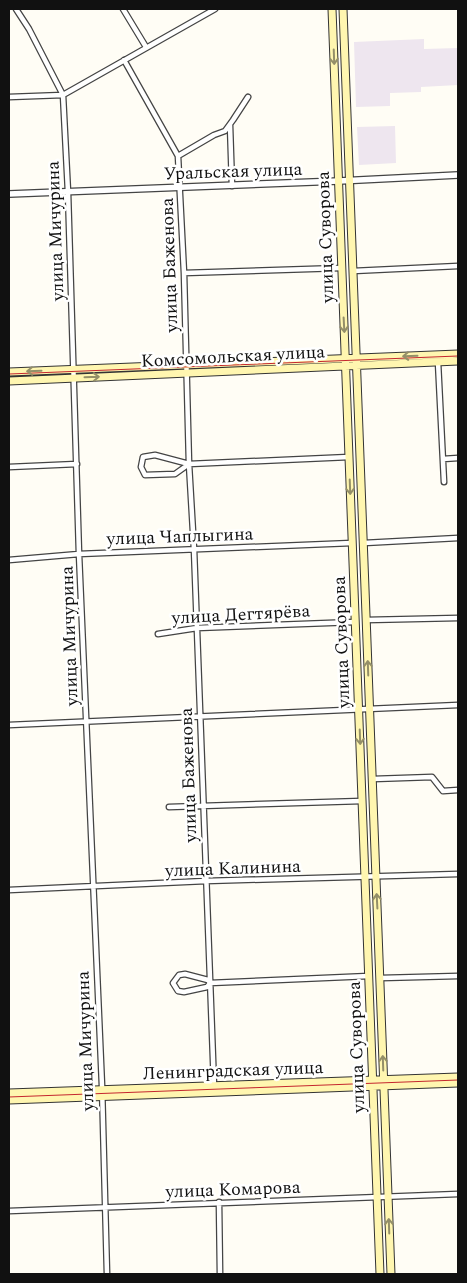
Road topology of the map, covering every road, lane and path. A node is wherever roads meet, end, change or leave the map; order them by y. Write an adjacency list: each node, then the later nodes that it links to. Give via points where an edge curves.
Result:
1 (16, 9): 8 (street, улица Мичурина, via 30,29)
2 (123, 9): 6 (street)
3 (215, 9): 6 (street)
4 (332, 9): 15 (main road, улица Суворова, one-way to 15)
5 (343, 9): 14 (main road, улица Суворова)
6 (146, 47): 7 (street)
7 (124, 60): 8 (street); 12 (street, улица Баженова)
8 (63, 95): 9 (street); 18 (street, улица Мичурина)
9 (9, 97)
10 (248, 97): 11 (street)
11 (230, 125): 12 (street, via 225,131); 16 (street)
12 (178, 156): 17 (street, улица Баженова)
13 (458, 175): 14 (street, Уральская улица)
14 (350, 180): 15 (street, Уральская улица); 22 (main road, улица Суворова)
15 (338, 182): 16 (street, Уральская улица); 21 (main road, улица Суворова)
16 (232, 186): 17 (street, Уральская улица)
17 (180, 188): 18 (street, Уральская улица); 23 (street, улица Баженова)
18 (68, 192): 19 (street, Уральская улица); 30 (street, улица Мичурина)
19 (9, 194)
20 (458, 266): 22 (street)
21 (341, 268): 23 (street); 26 (main road, улица Суворова, one-way to 26)
22 (353, 271): 27 (main road, улица Суворова)
23 (184, 273): 29 (street, улица Баженова)
24 (458, 354): 27 (main road, Комсомольская улица, one-way to 27)
25 (458, 361): 28 (main road, Комсомольская улица)
26 (345, 362): 27 (main road, Комсомольская улица); 29 (main road, Комсомольская улица); 32 (main road, Комсомольская улица); 35 (main road, улица Суворова)
27 (357, 362): 28 (main road, Комсомольская улица); 44 (main road, улица Суворова)
28 (438, 362): 37 (street)
29 (186, 365): 30 (main road, Комсомольская улица); 32 (street, улица Баженова)
30 (73, 370): 31 (main road, Комсомольская улица, one-way to 31); 33 (street, улица Мичурина)
31 (9, 372)
32 (186, 373): 33 (main road, Комсомольская улица, one-way to 32); 39 (street, улица Баженова)
33 (73, 378): 34 (main road, Комсомольская улица); 38 (street, улица Мичурина)
34 (9, 381)
35 (349, 457): 39 (street); 43 (main road, улица Суворова, one-way to 43)
36 (458, 458): 37 (street)
37 (443, 459): 41 (street)
38 (77, 464): 40 (street); 46 (street, улица Мичурина)
39 (189, 464): 39 (street, via 155,455 143,457 141,468 145,475 175,474); 45 (street, улица Баженова)
40 (9, 467)
41 (444, 482)
42 (458, 538): 44 (street)
43 (352, 543): 45 (street, улица Чаплыгина); 50 (main road, улица Суворова)
44 (364, 543): 49 (main road, улица Суворова)
45 (194, 549): 46 (street, улица Чаплыгина); 51 (street, улица Баженова)
46 (79, 554): 47 (street, улица Чаплыгина); 57 (street, улица Мичурина)
47 (9, 560)
48 (458, 618): 49 (street)
49 (366, 620): 54 (main road, улица Суворова, one-way to 49)
50 (355, 622): 51 (street, улица Дегтярёва); 55 (main road, улица Суворова)
51 (197, 628): 52 (street, улица Дегтярёва); 56 (street, улица Баженова)
52 (158, 634)
53 (458, 705): 54 (street)
54 (370, 708): 55 (street); 59 (main road, улица Суворова)
55 (358, 709): 56 (street); 61 (main road, улица Суворова, one-way to 61)
56 (200, 716): 57 (street); 63 (street, улица Баженова)
57 (85, 721): 58 (street); 68 (street, улица Мичурина)
58 (9, 725)
59 (373, 779): 60 (street, via 432,777 443,791); 65 (main road, улица Суворова)
60 (458, 790)
61 (362, 801): 63 (street); 66 (main road, улица Суворова)
62 (169, 807): 63 (street)
63 (203, 807): 67 (street, улица Баженова)
64 (458, 874): 65 (street, улица Калинина)
65 (376, 877): 66 (street, улица Калинина); 72 (main road, улица Суворова, one-way to 65)
66 (365, 878): 67 (street, улица Калинина); 70 (main road, улица Суворова)
67 (206, 881): 68 (street, улица Калинина); 73 (street, улица Баженова)
68 (93, 888): 69 (street, улица Калинина); 80 (street, улица Мичурина)
69 (9, 890)
70 (369, 976): 73 (street); 75 (main road, улица Суворова)
71 (458, 976): 72 (street)
72 (381, 978): 76 (main road, улица Суворова, one-way to 72)
73 (210, 983): 73 (street, via 207,987 184,992 178,991 174,983 179,975 185,974); 78 (street, улица Баженова)
74 (458, 1076): 76 (main road, Ленинградская улица)
75 (373, 1083): 76 (main road, Ленинградская улица); 78 (main road, Ленинградская улица); 80 (main road, Ленинградская улица); 83 (main road, улица Суворова)
76 (384, 1083): 77 (main road, Ленинградская улица); 84 (main road, улица Суворова)
77 (458, 1083)
78 (214, 1086): 80 (main road, Ленинградская улица)
79 (9, 1093): 80 (main road, Ленинградская улица)
80 (102, 1093): 81 (main road, Ленинградская улица); 86 (street, улица Мичурина)
81 (9, 1100)
82 (458, 1194): 84 (street, улица Комарова)
83 (377, 1198): 84 (street, улица Комарова); 85 (street, улица Комарова); 90 (main road, улица Суворова)
84 (388, 1198): 91 (main road, улица Суворова, one-way to 84)
85 (219, 1202): 86 (street, улица Комарова); 89 (street)
86 (105, 1207): 87 (street, улица Комарова); 88 (street, улица Мичурина)
87 (9, 1212)
88 (106, 1274)
89 (220, 1274)
90 (380, 1274)
91 (391, 1274)

